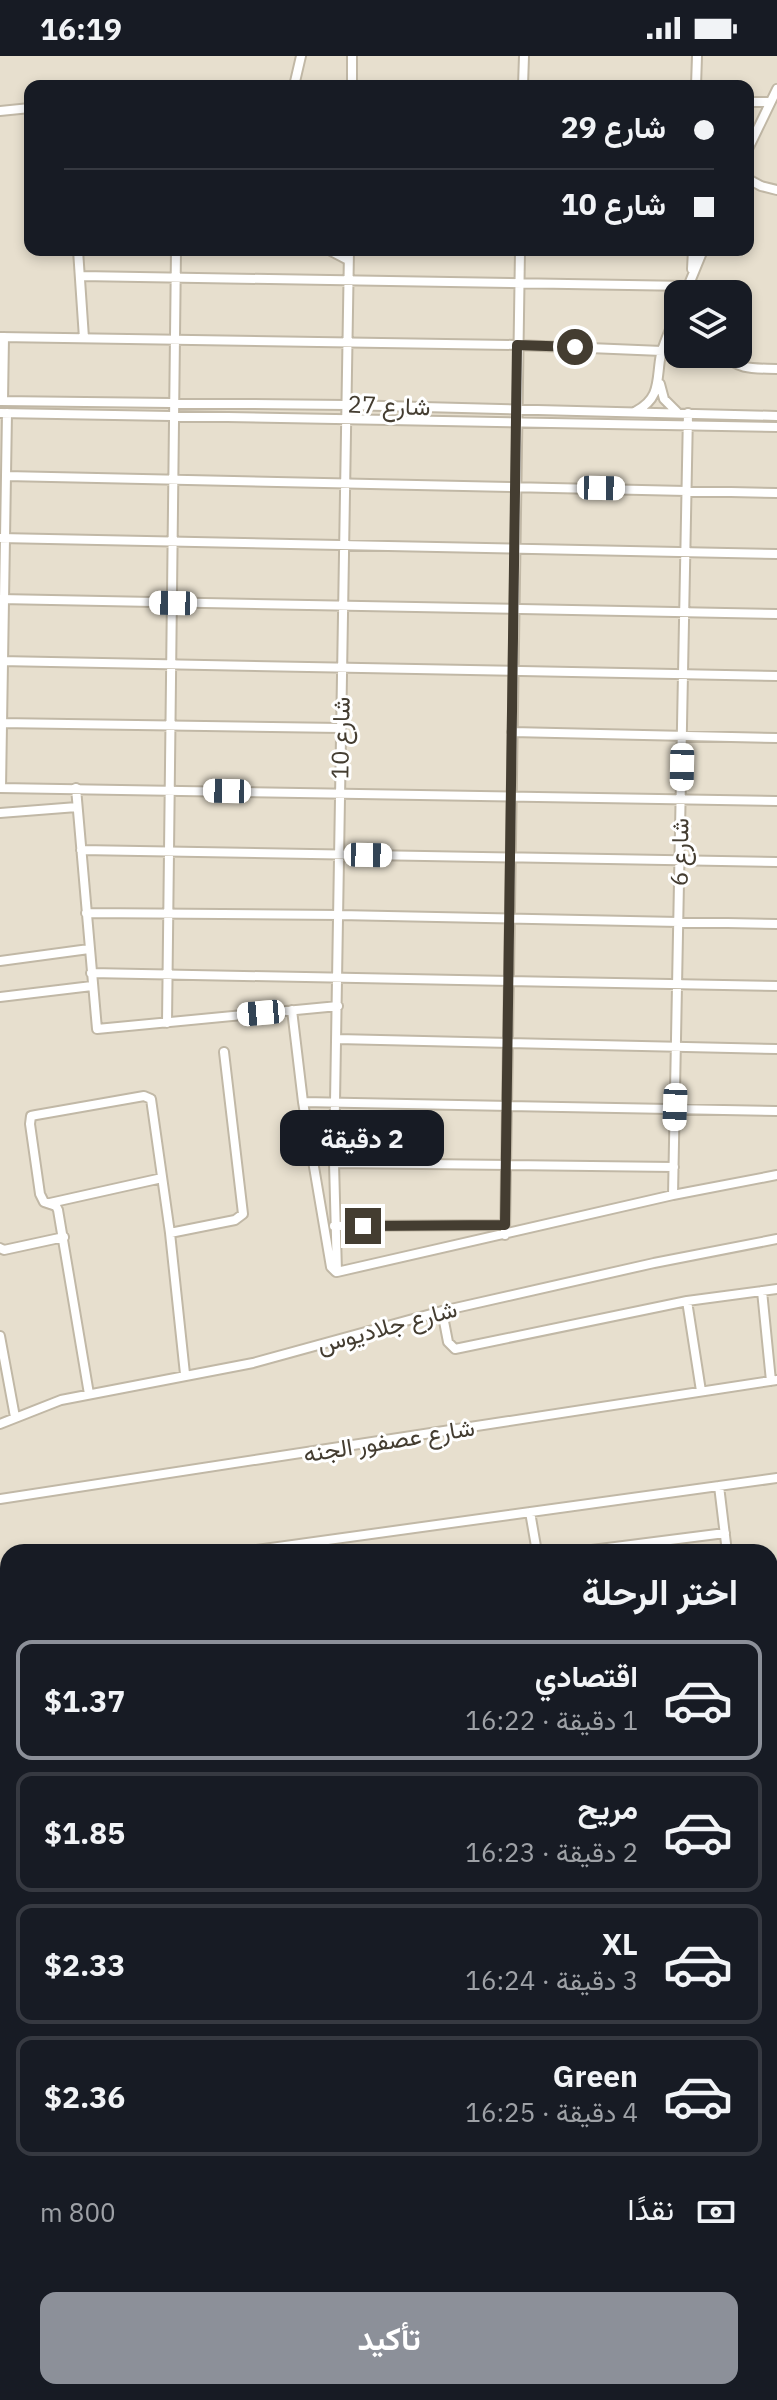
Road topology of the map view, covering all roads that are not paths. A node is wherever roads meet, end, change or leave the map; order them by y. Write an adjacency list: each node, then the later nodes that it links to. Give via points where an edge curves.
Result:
1 (301, 56): 5 (street)
2 (352, 56): 6 (street)
3 (524, 56): 7 (street)
4 (697, 56): 8 (street)
5 (295, 80)
6 (352, 80)
7 (523, 80)
8 (696, 80)
9 (777, 89): 11 (street)
10 (754, 102): 11 (street)
11 (770, 102): 14 (street)
12 (24, 109): 13 (street)
13 (0, 111)
14 (754, 136)
15 (754, 182): 16 (street)
16 (777, 190)
17 (79, 256): 23 (street)
18 (176, 256): 24 (street)
19 (348, 256): 25 (street, شارع 10)
20 (520, 256): 28 (street)
21 (692, 256): 26 (street)
22 (700, 256): 27 (street)
23 (81, 276): 24 (street); 31 (street)
24 (176, 278): 25 (street); 32 (street)
25 (348, 280): 28 (street); 33 (street, شارع 10)
26 (689, 280)
27 (690, 280)
28 (519, 283): 29 (street); 34 (street)
29 (664, 286)
30 (2, 337): 31 (street); 40 (street)
31 (84, 338): 32 (street)
32 (175, 340): 33 (street); 41 (street)
33 (347, 342): 34 (street); 42 (street, شارع 10)
34 (517, 345): 36 (street); 43 (street)
35 (664, 346): 36 (street)
36 (662, 351): 39 (street)
37 (745, 368): 38 (street)
38 (777, 369)
39 (659, 380): 44 (street, via 653,399); 46 (street, via 664,399)
40 (2, 401): 41 (street, شارع 27)
41 (175, 404): 42 (street, شارع 27); 48 (street)
42 (346, 405): 43 (street, شارع 27); 50 (street, شارع 10)
43 (516, 411): 44 (street, شارع 27); 51 (street)
44 (636, 411): 46 (street, شارع 27)
45 (4, 413): 48 (street, شارع 27); 54 (street)
46 (677, 413): 47 (street, شارع 27)
47 (688, 413): 49 (street, شارع 27); 52 (street, شارع 6)
48 (175, 415): 50 (street, شارع 27); 56 (street)
49 (777, 416)
50 (345, 418): 51 (street, شارع 27); 57 (street, شارع 10)
51 (516, 423): 52 (street, شارع 27); 58 (street)
52 (688, 425): 53 (street, شارع 27); 59 (street, شارع 6)
53 (777, 427)
54 (3, 456): 55 (street)
55 (6, 476): 56 (street); 61 (street)
56 (175, 479): 57 (street); 62 (street)
57 (345, 482): 58 (street); 63 (street, شارع 10)
58 (515, 486): 59 (street); 64 (street)
59 (687, 490): 60 (street); 65 (street, شارع 6)
60 (777, 493)
61 (3, 538): 62 (street); 67 (street)
62 (174, 541): 63 (street); 68 (street)
63 (344, 544): 64 (street); 69 (street, شارع 10)
64 (514, 547): 65 (street); 70 (street)
65 (686, 551): 66 (street); 71 (street, شارع 6)
66 (777, 554)
67 (2, 599): 68 (street); 73 (street)
68 (173, 603): 69 (street); 74 (street)
69 (344, 606): 70 (street); 75 (street, شارع 10)
70 (513, 609): 71 (street); 76 (street)
71 (685, 612): 72 (street); 77 (street, شارع 6)
72 (777, 614)
73 (2, 661): 74 (street); 79 (street)
74 (172, 665): 75 (street); 80 (street)
75 (342, 669): 76 (street); 81 (street, شارع 10)
76 (512, 671): 77 (street); 82 (street)
77 (683, 674): 78 (street); 83 (street, شارع 6)
78 (777, 676)
79 (1, 723): 80 (street); 85 (street)
80 (172, 725): 81 (street); 87 (street)
81 (341, 728): 88 (street, شارع 10)
82 (512, 732): 83 (street); 89 (street)
83 (682, 736): 84 (street); 90 (street, شارع 6)
84 (777, 738)
85 (0, 788): 86 (street)
86 (76, 788): 87 (street); 92 (street)
87 (171, 790): 88 (street); 95 (street)
88 (340, 792): 89 (street); 96 (street, شارع 10)
89 (511, 796): 90 (street); 97 (street)
90 (681, 799): 91 (street); 98 (street, شارع 6)
91 (777, 801)
92 (77, 807): 93 (street); 94 (street)
93 (0, 813)
94 (81, 850): 95 (street); 101 (street)
95 (170, 851): 96 (street); 100 (street)
96 (339, 854): 97 (street); 102 (street, شارع 10)
97 (510, 857): 98 (street); 103 (street)
98 (680, 860): 99 (street); 104 (street, شارع 6)
99 (777, 862)
100 (169, 912): 101 (street); 102 (street); 109 (street)
101 (86, 913): 106 (street)
102 (339, 915): 103 (street); 110 (street, شارع 10)
103 (509, 919): 104 (street); 111 (street)
104 (679, 922): 105 (street); 112 (street, شارع 6)
105 (777, 924)
106 (89, 949): 107 (street); 108 (street)
107 (0, 961)
108 (91, 973): 109 (street); 113 (street)
109 (168, 974): 110 (street); 118 (street)
110 (338, 977): 111 (street); 116 (street, شارع 10)
111 (508, 981): 112 (street); 120 (street)
112 (678, 984): 114 (street); 121 (street, شارع 6)
113 (92, 986): 115 (street); 118 (street, via 97,1029)
114 (777, 986)
115 (0, 997)
116 (338, 1006): 117 (street); 119 (street, شارع 10)
117 (292, 1010): 118 (street); 124 (street)
118 (167, 1023)
119 (337, 1039): 120 (street); 125 (street, شارع 10)
120 (508, 1043): 121 (street); 126 (street)
121 (677, 1047): 122 (street); 127 (street, شارع 6)
122 (777, 1049)
123 (224, 1052): 138 (street, via 243,1214)
124 (303, 1102): 125 (street); 143 (street, via 331,1267)
125 (335, 1102): 126 (street); 129 (street, شارع 10)
126 (507, 1105): 127 (street); 130 (street)
127 (675, 1107): 128 (street); 131 (street, شارع 6)
128 (777, 1111)
129 (334, 1163): 130 (street); 137 (street, شارع 10)
130 (506, 1164): 131 (street); 136 (street)
131 (674, 1167): 134 (street, شارع 6)
132 (777, 1175): 134 (street)
133 (162, 1178): 135 (street); 135 (street, via 148,1096 31,1116 40,1194); 138 (street)
134 (673, 1195): 139 (street)
135 (49, 1203): 140 (street, via 58,1210)
136 (505, 1225): 137 (street); 139 (street)
137 (334, 1226): 143 (street, شارع 10)
138 (170, 1233): 149 (street)
139 (505, 1235): 143 (street)
140 (64, 1237): 142 (street); 152 (street)
141 (777, 1239): 147 (street, شارع جلاديوس)
142 (0, 1248)
143 (337, 1272)
144 (777, 1289): 145 (street)
145 (762, 1291): 146 (street); 150 (street)
146 (687, 1301): 147 (street, via 455,1349 448,1342); 151 (street)
147 (442, 1311): 149 (street, شارع جلاديوس, via 253,1363)
148 (0, 1336): 153 (street)
149 (185, 1374): 152 (street, شارع جلاديوس)
150 (774, 1381): 151 (street, شارع عصفور الجنه)
151 (701, 1391): 157 (street, شارع عصفور الجنه)
152 (89, 1394): 153 (street, شارع جلاديوس)
153 (15, 1417): 154 (street, شارع جلاديوس)
154 (0, 1424)
155 (777, 1478): 156 (street)
156 (719, 1486): 158 (street); 159 (street)
157 (0, 1499)
158 (530, 1512): 160 (street); 161 (street)
159 (725, 1533): 162 (street); 163 (street)
160 (299, 1544)
161 (536, 1544)
162 (639, 1544)
163 (726, 1544)

